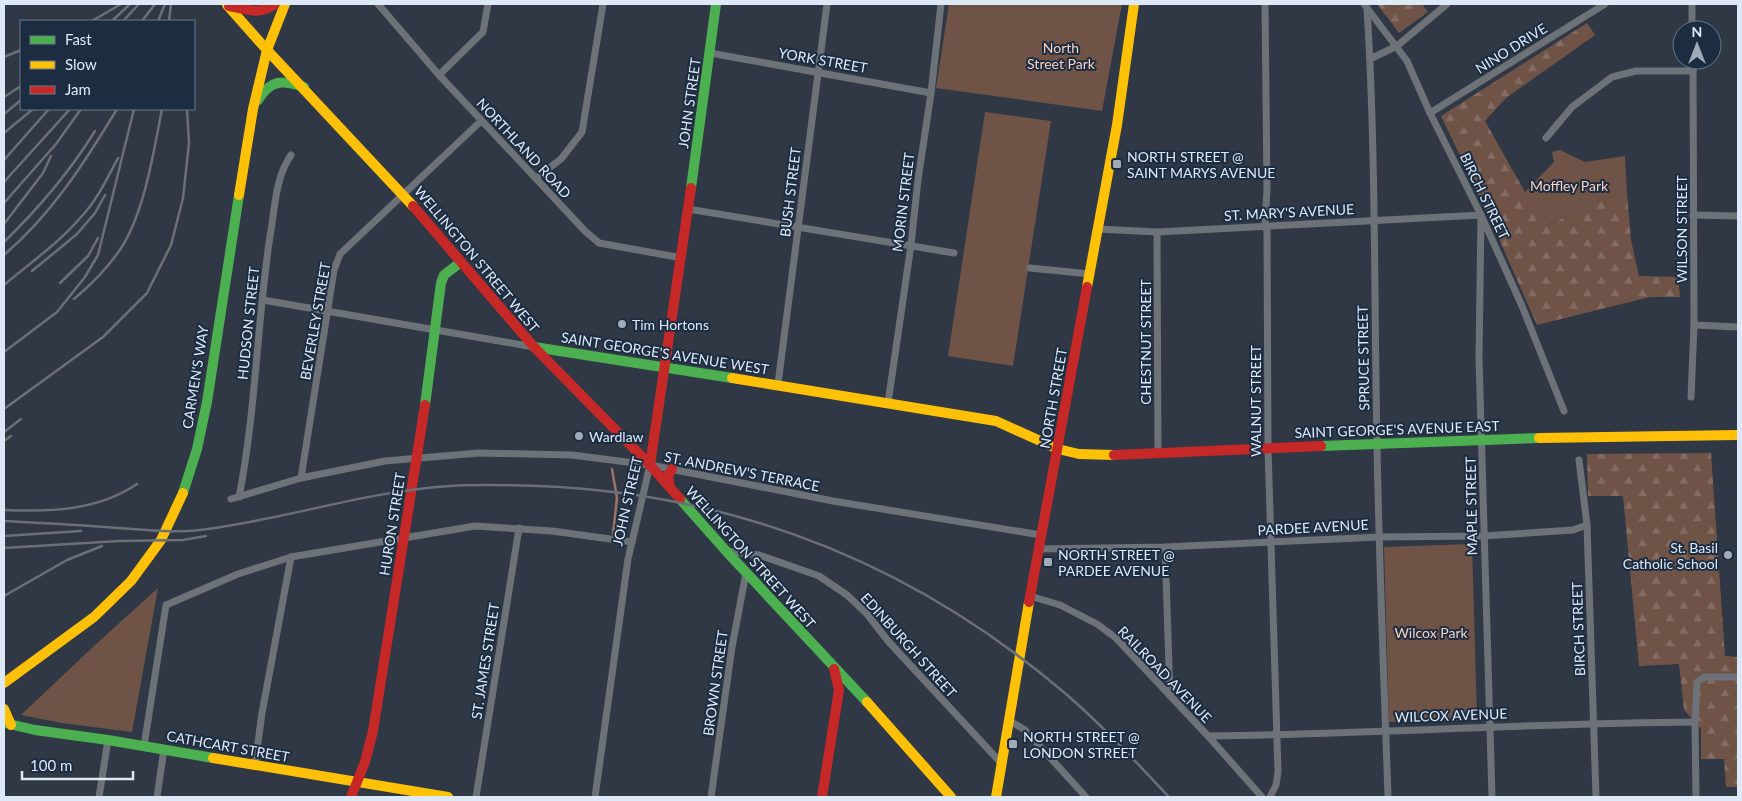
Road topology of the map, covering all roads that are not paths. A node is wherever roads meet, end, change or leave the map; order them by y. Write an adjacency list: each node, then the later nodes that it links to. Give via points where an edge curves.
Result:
1 (275, 4): 14 (main road, via 252,12)
2 (285, 4): 18 (main road, CARMEN'S WAY)
3 (378, 4): 23 (street, NORTHLAND ROAD)
4 (488, 4): 23 (street, via 483,32)
5 (603, 4): 31 (street, via 582,132 561,159)
6 (716, 4): 19 (main road, JOHN STREET)
7 (828, 4): 22 (street, BUSH STREET)
8 (941, 4): 25 (street, MORIN STREET)
9 (1134, 4): 40 (main road, NORTH STREET)
10 (1265, 4): 38 (street, WALNUT STREET)
11 (1447, 4): 17 (street)
12 (1605, 4): 27 (street, NINO DRIVE)
13 (1692, 4): 16 (street)
14 (228, 5): 18 (main road, WELLINGTON STREET WEST)
15 (1365, 6): 17 (street, BIRCH STREET); 20 (street, SPRUCE STREET)
16 (1692, 20)
17 (1397, 46): 20 (street); 27 (street, BIRCH STREET)
18 (267, 50): 24 (main road, WELLINGTON STREET WEST); 26 (main road, CARMEN'S WAY)
19 (710, 53): 22 (street, YORK STREET); 33 (main road, JOHN STREET)
20 (1370, 59): 37 (street, SPRUCE STREET)
21 (1693, 71): 29 (street, via 1636,71 1612,77 1572,106); 35 (street, WILSON STREET)
22 (819, 72): 25 (street, YORK STREET); 39 (street, BUSH STREET)
23 (438, 75): 28 (street, NORTHLAND ROAD)
24 (304, 87): 26 (main road, via 281,81 270,85 261,93); 32 (main road, WELLINGTON STREET WEST)
25 (931, 93): 42 (street, MORIN STREET)
26 (253, 109): 88 (main road, CARMEN'S WAY, via 207,402 187,484 161,540 131,581 94,617)
27 (1430, 113): 34 (street, BIRCH STREET)
28 (481, 121): 31 (street, NORTHLAND ROAD); 32 (street, BEVERLEY STREET)
29 (1546, 138)
30 (291, 155): 48 (street, HUDSON STREET, via 279,184)
31 (536, 178): 44 (street, NORTHLAND ROAD, via 599,243)
32 (404, 195): 45 (main road, WELLINGTON STREET WEST); 49 (street, BEVERLEY STREET, via 340,254)
33 (688, 209): 39 (street); 44 (main road, JOHN STREET)
34 (1481, 215): 37 (street, ST. MARY'S AVENUE); 58 (street, BIRCH STREET); 60 (street, MAPLE STREET, via 1479,359)
35 (1693, 215): 36 (street); 50 (street, WILSON STREET)
36 (1738, 216)
37 (1374, 220): 38 (street, ST. MARY'S AVENUE); 61 (street, SPRUCE STREET)
38 (1265, 225): 41 (street, ST. MARY'S AVENUE); 62 (street, WALNUT STREET)
39 (798, 227): 42 (street); 55 (street, BUSH STREET)
40 (1098, 229): 41 (street, ST. MARY'S AVENUE); 47 (main road, NORTH STREET)
41 (1157, 232): 64 (street, CHESTNUT STREET)
42 (911, 246): 43 (street); 57 (street, MORIN STREET)
43 (954, 254)
44 (682, 258): 54 (main road, JOHN STREET)
45 (461, 262): 52 (main road, HURON STREET, via 444,275); 53 (main road, WELLINGTON STREET WEST)
46 (1030, 268): 47 (street)
47 (1090, 274): 63 (main road, NORTH STREET)
48 (263, 300): 49 (street, SAINT GEORGE'S AVENUE WEST); 71 (street, HUDSON STREET, via 246,452)
49 (327, 311): 52 (street, SAINT GEORGE'S AVENUE WEST); 69 (street, BEVERLEY STREET)
50 (1694, 325): 51 (street); 56 (street, WILSON STREET)
51 (1738, 327)
52 (434, 330): 53 (street, SAINT GEORGE'S AVENUE WEST); 65 (main road, HURON STREET)
53 (534, 347): 54 (main road, SAINT GEORGE'S AVENUE WEST); 67 (main road, WELLINGTON STREET WEST)
54 (664, 368): 55 (main road, SAINT GEORGE'S AVENUE WEST); 67 (main road, JOHN STREET)
55 (778, 384): 57 (main road, SAINT GEORGE'S AVENUE WEST)
56 (1691, 397)
57 (888, 403): 63 (main road, SAINT GEORGE'S AVENUE WEST, via 996,421)
58 (1564, 411)
59 (1738, 435): 60 (main road, SAINT GEORGE'S AVENUE EAST)
60 (1482, 439): 61 (main road, SAINT GEORGE'S AVENUE EAST); 75 (street, MAPLE STREET)
61 (1376, 443): 62 (main road, SAINT GEORGE'S AVENUE EAST); 77 (street, SPRUCE STREET)
62 (1268, 448): 64 (main road, SAINT GEORGE'S AVENUE EAST); 79 (street, WALNUT STREET)
63 (1058, 449): 64 (main road, SAINT GEORGE'S AVENUE EAST, via 1106,455); 74 (main road, NORTH STREET)
64 (1158, 452)
65 (416, 459): 67 (street, ST. ANDREW'S TERRACE, via 479,453 572,455); 69 (street, ST. ANDREW'S TERRACE, via 385,461); 76 (main road, HURON STREET)
66 (1579, 460): 72 (street, BIRCH STREET)
67 (650, 465): 68 (street, ST. ANDREW'S TERRACE); 70 (main road, WELLINGTON STREET WEST); 78 (street, JOHN STREET)
68 (672, 469): 70 (main road, via 668,476); 74 (street, ST. ANDREW'S TERRACE, via 832,502)
69 (301, 478): 71 (street, ST. ANDREW'S TERRACE)
70 (670, 487): 82 (main road, WELLINGTON STREET WEST)
71 (235, 498)
72 (1587, 525): 75 (street, PARDEE AVENUE, via 1574,530); 95 (street, BIRCH STREET)
73 (519, 528): 76 (street, via 475,526); 78 (street); 111 (street, ST. JAMES STREET)
74 (1041, 535): 81 (main road, NORTH STREET)
75 (1483, 536): 77 (street, PARDEE AVENUE); 97 (street, MAPLE STREET)
76 (405, 537): 83 (street); 106 (main road, HURON STREET, via 373,731)
77 (1379, 537): 79 (street, PARDEE AVENUE); 98 (street, SPRUCE STREET)
78 (632, 542): 112 (street, JOHN STREET)
79 (1270, 542): 80 (street, PARDEE AVENUE); 99 (street, WALNUT STREET)
80 (1165, 547): 81 (street, PARDEE AVENUE); 90 (street)
81 (1039, 549): 85 (main road, NORTH STREET)
82 (726, 551): 84 (main road, WELLINGTON STREET WEST); 104 (street, EDINBURGH STREET, via 759,554 819,576 847,595)
83 (291, 556): 102 (street, via 238,574 166,605); 105 (street)
84 (746, 573): 86 (main road, WELLINGTON STREET WEST); 113 (street, BROWN STREET, via 732,647)
85 (1030, 596): 90 (street, RAILROAD AVENUE, via 1060,605 1097,624 1116,638); 93 (main road, NORTH STREET)
86 (833, 666): 89 (main road, WELLINGTON STREET WEST); 91 (main road, via 838,681)
87 (1738, 676): 94 (street, via 1705,677 1697,682)
88 (4, 685)
89 (861, 695): 91 (main road, via 847,694); 115 (main road, WELLINGTON STREET WEST)
90 (1170, 696): 100 (street, RAILROAD AVENUE)
91 (838, 699): 114 (main road)
92 (4, 709): 96 (main road)
93 (1010, 721): 104 (main road, NORTH STREET); 117 (street, via 1025,730)
94 (1695, 722): 95 (street, WILCOX AVENUE); 123 (street)
95 (1594, 723): 97 (street, WILCOX AVENUE); 122 (street, BIRCH STREET)
96 (7, 724): 101 (main road, CATHCART STREET)
97 (1490, 727): 98 (street, WILCOX AVENUE); 121 (street, MAPLE STREET)
98 (1386, 730): 99 (street, WILCOX AVENUE); 120 (street, SPRUCE STREET)
99 (1276, 735): 100 (street, WILCOX AVENUE); 119 (street, WALNUT STREET, via 1278,772)
100 (1208, 736): 118 (street, RAILROAD AVENUE)
101 (108, 740): 102 (main road, CATHCART STREET); 107 (street)
102 (144, 746): 103 (main road, CATHCART STREET)
103 (164, 749): 105 (main road, CATHCART STREET); 108 (street)
104 (1002, 763): 116 (main road, NORTH STREET)
105 (255, 764): 106 (main road, CATHCART STREET)
106 (356, 782): 109 (main road, HURON STREET); 110 (main road, CATHCART STREET)
107 (99, 797)
108 (157, 797)
109 (352, 797)
110 (448, 797)
111 (476, 797)
112 (594, 797)
113 (712, 797)
114 (822, 797)
115 (951, 797)
116 (996, 797)
117 (1086, 797)
118 (1262, 797)
119 (1270, 797)
120 (1388, 797)
121 (1492, 797)
122 (1596, 797)
123 (1696, 797)

